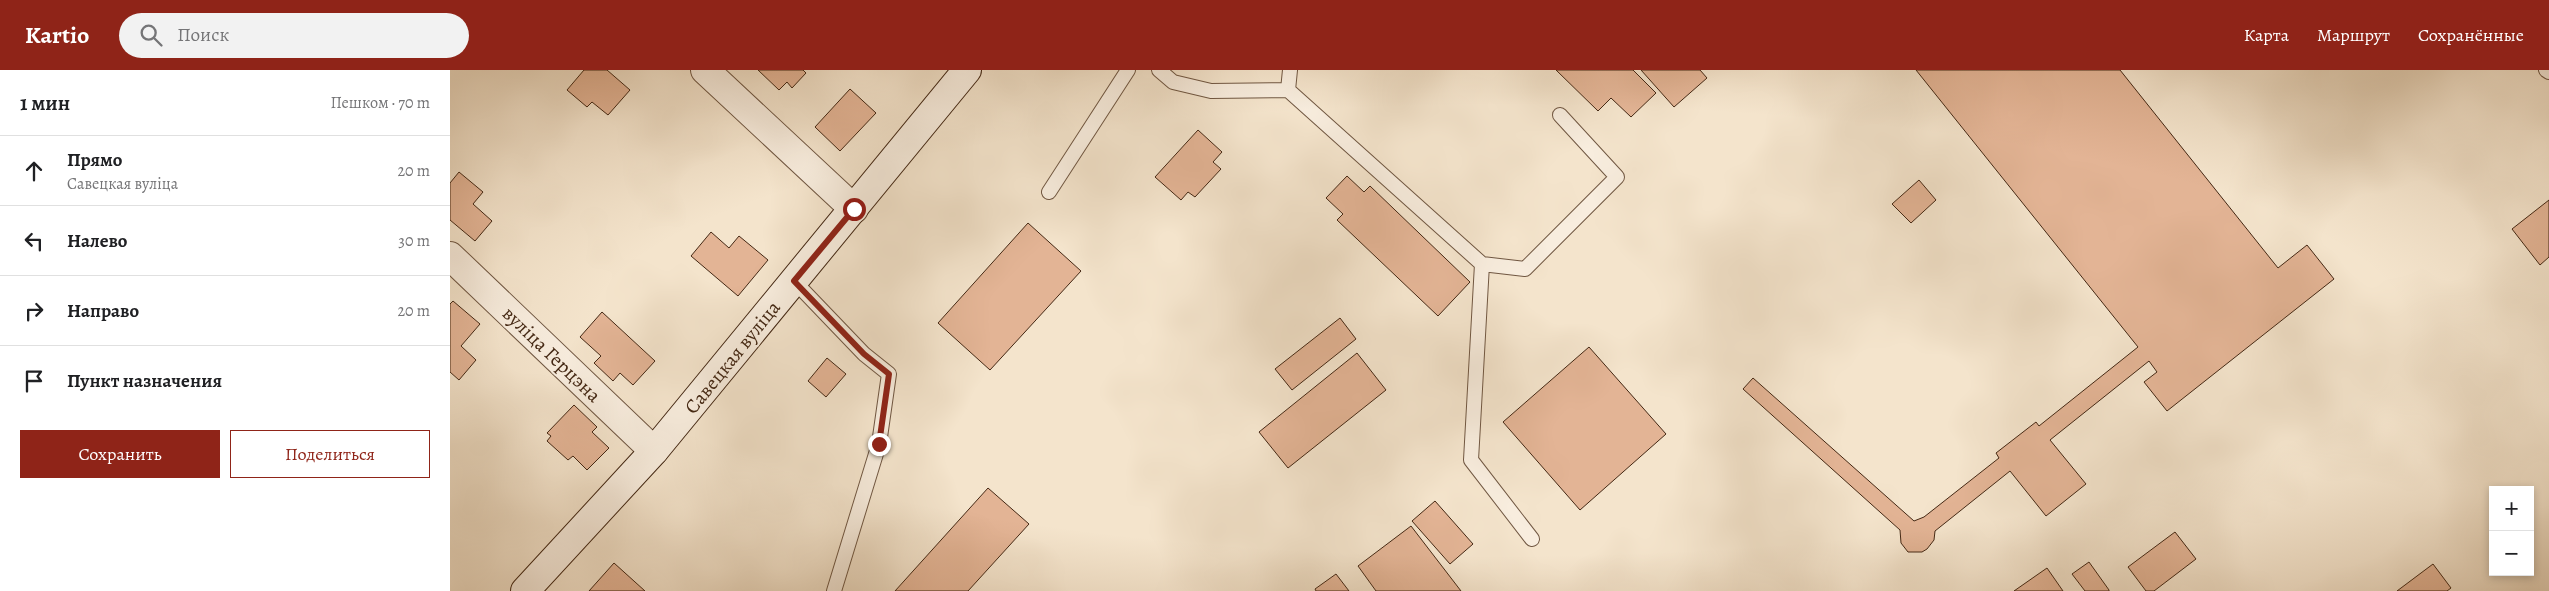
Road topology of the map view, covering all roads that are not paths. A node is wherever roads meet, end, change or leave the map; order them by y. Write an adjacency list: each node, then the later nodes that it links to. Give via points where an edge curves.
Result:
1 (705, 70): 9 (street)
2 (967, 70): 9 (street, Савецкая вуліца)
3 (1128, 70): 8 (lane)
4 (1159, 70): 6 (lane, via 1173,82 1211,92)
5 (1290, 70): 6 (lane)
6 (1288, 90): 11 (lane)
7 (1560, 115): 11 (lane, via 1617,176 1525,269)
8 (1049, 192)
9 (854, 209): 12 (street, Савецкая вуліца)
10 (450, 256): 13 (street, вуліца Герцэна)
11 (1482, 264): 14 (lane, via 1471,460)
12 (794, 281): 13 (street, Савецкая вуліца); 16 (lane, via 864,354 889,374 879,444)
13 (654, 451): 15 (street, Савецкая вуліца)
14 (1532, 539)
15 (525, 591)
16 (834, 591)

